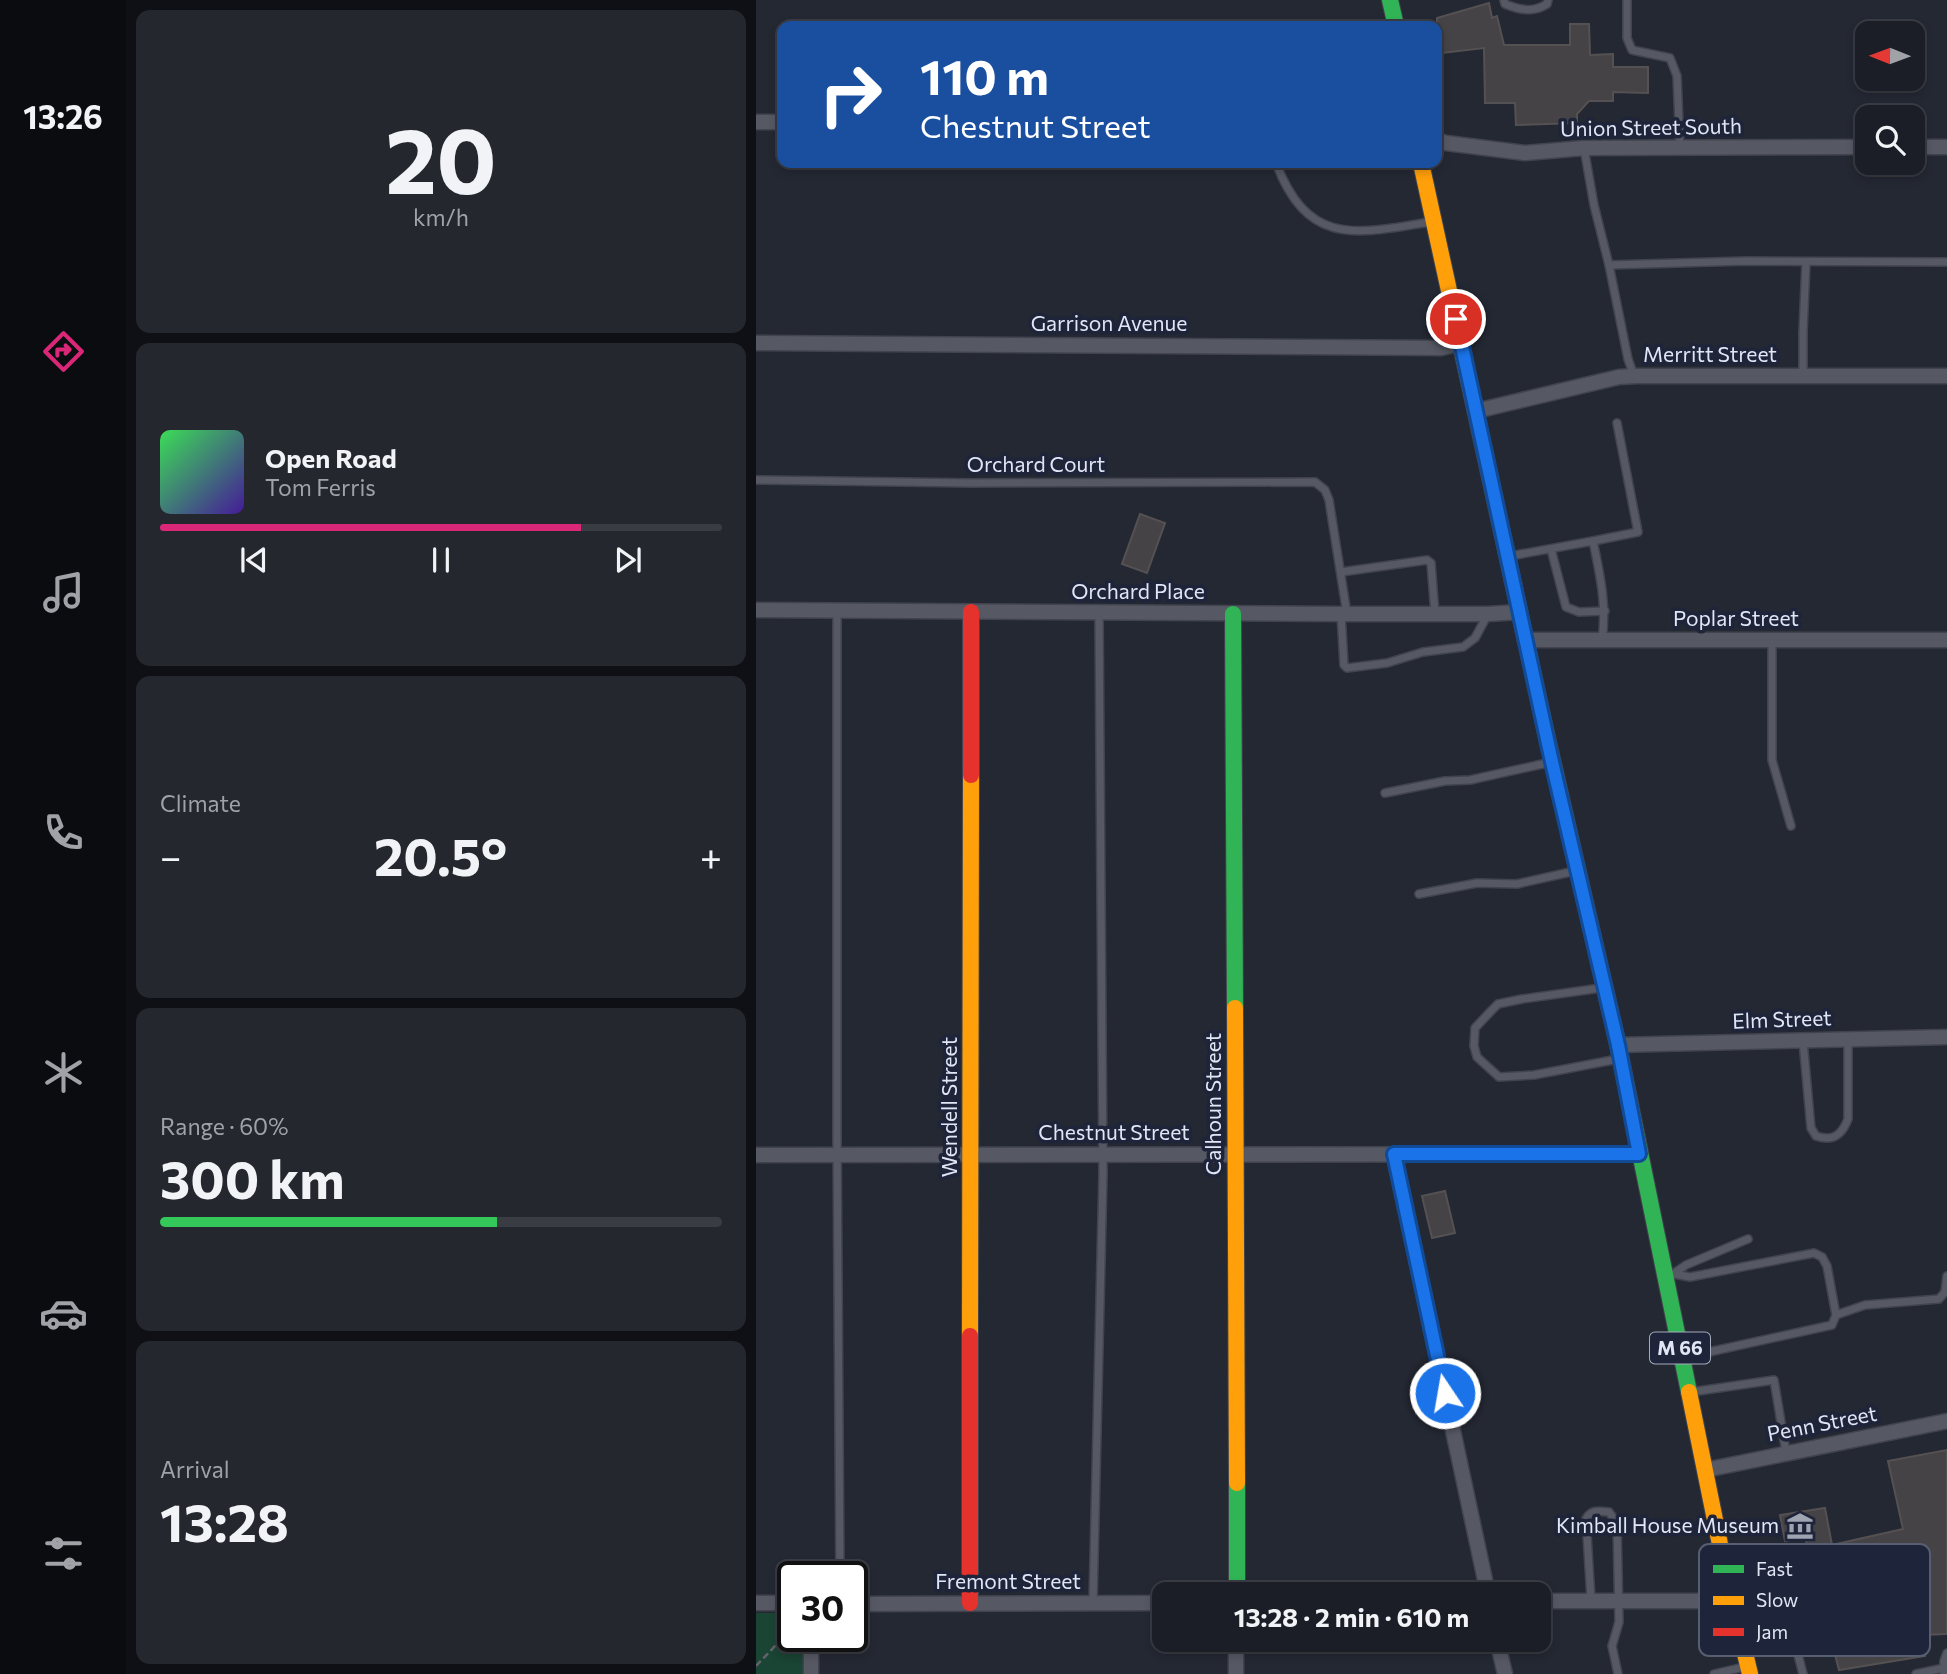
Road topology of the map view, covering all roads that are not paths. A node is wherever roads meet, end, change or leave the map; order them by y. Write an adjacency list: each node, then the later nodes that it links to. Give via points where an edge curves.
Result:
1 (1390, 0): 5 (street)
2 (1504, 0): 3 (lane, via 1520,10 1538,9)
3 (1548, 0)
4 (1627, 0): 13 (lane, via 1627,38 1632,50 1670,58 1674,64)
5 (1395, 21)
6 (756, 122): 7 (street)
7 (777, 122)
8 (1442, 142): 12 (street, Union Street South, via 1525,152)
9 (1855, 147): 13 (street, Union Street South)
10 (1925, 147): 11 (street)
11 (1947, 147)
12 (1584, 148): 13 (street, Union Street South); 19 (lane)
13 (1680, 149)
14 (1278, 168): 16 (lane, via 1285,186 1311,218 1332,228 1367,232)
15 (1422, 168): 16 (street, M 66)
16 (1432, 221): 21 (street, M 66)
17 (1807, 262): 18 (lane); 19 (lane); 23 (lane)
18 (1947, 262)
19 (1609, 265): 22 (lane)
20 (756, 343): 21 (street, Garrison Avenue, via 1441,348)
21 (1462, 343): 25 (street, M 66)
22 (1634, 376): 23 (street, Merritt Street); 25 (street, Merritt Street)
23 (1804, 376): 24 (street, Merritt Street)
24 (1947, 376)
25 (1476, 411): 30 (street, M 66)
26 (1617, 423): 28 (lane, via 1638,532)
27 (756, 480): 31 (lane, Orchard Court, via 1315,482 1329,500)
28 (1592, 541): 29 (lane); 34 (lane)
29 (1551, 549): 30 (lane); 34 (lane, via 1566,607 1579,612)
30 (1507, 557): 37 (street, M 66)
31 (1341, 572): 39 (lane); 40 (lane, via 1427,560)
32 (756, 610): 33 (street, Orchard Place)
33 (837, 611): 35 (street, Orchard Place); 61 (lane)
34 (1605, 611): 43 (lane)
35 (971, 612): 36 (street, Orchard Place); 62 (street, Wendell Street)
36 (1099, 612): 38 (street, Orchard Place); 56 (lane)
37 (1519, 612): 41 (street, Orchard Place); 42 (street, M 66)
38 (1233, 614): 39 (street, Orchard Place); 57 (street, Calhoun Street)
39 (1344, 614): 40 (street, Orchard Place); 41 (lane, via 1347,668 1463,647 1475,638)
40 (1436, 614): 41 (street, Orchard Place)
41 (1489, 614)
42 (1525, 640): 43 (street, Poplar Street); 46 (street, M 66)
43 (1602, 640): 44 (street, Poplar Street)
44 (1772, 640): 45 (street, Poplar Street); 48 (lane, via 1772,760)
45 (1947, 640)
46 (1552, 762): 47 (lane); 49 (street, M 66)
47 (1385, 793)
48 (1791, 826)
49 (1578, 870): 50 (lane, via 1517,884 1476,883); 51 (street, M 66)
50 (1419, 894)
51 (1605, 987): 55 (street, M 66); 55 (lane, via 1499,1004 1475,1028 1474,1046 1477,1057 1499,1077 1534,1075)
52 (1947, 1037): 53 (street, Elm Street)
53 (1848, 1039): 54 (street, Elm Street); 54 (lane, via 1848,1119 1844,1131 1824,1139 1811,1128)
54 (1803, 1040): 55 (street, Elm Street)
55 (1619, 1052): 59 (street, M 66)
56 (1102, 1154): 57 (street, Chestnut Street); 62 (street, Chestnut Street); 83 (lane)
57 (1236, 1154): 58 (street, Chestnut Street); 74 (street, Calhoun Street)
58 (1394, 1154): 59 (street, Chestnut Street); 75 (street)
59 (1639, 1154): 64 (street, M 66)
60 (756, 1155): 61 (street, Chestnut Street)
61 (837, 1155): 62 (street, Chestnut Street); 73 (lane)
62 (971, 1155): 82 (street, Wendell Street)
63 (1748, 1239): 64 (lane)
64 (1670, 1275): 66 (lane, via 1690,1278 1814,1254 1827,1266); 67 (street, M 66)
65 (1947, 1276): 66 (lane, via 1939,1299 1865,1305)
66 (1836, 1315): 67 (lane, via 1832,1325)
67 (1682, 1358): 68 (street, M 66)
68 (1689, 1392): 70 (lane, via 1774,1380); 71 (street, M 66)
69 (1947, 1420): 70 (street, Penn Street)
70 (1786, 1452): 71 (street, Penn Street)
71 (1705, 1470): 72 (street, M 66)
72 (1720, 1544)
73 (840, 1561)
74 (1237, 1582)
75 (1485, 1582)
76 (1591, 1599): 77 (street); 77 (lane, via 1586,1519 1594,1511 1609,1512 1617,1522); 78 (street)
77 (1620, 1600): 79 (street); 96 (lane, via 1619,1627 1612,1647)
78 (1551, 1601)
79 (1699, 1601)
80 (756, 1602): 81 (street)
81 (777, 1603)
82 (970, 1603): 83 (street, Fremont Street); 85 (street, Fremont Street)
83 (1093, 1603): 84 (street, Fremont Street)
84 (1152, 1603)
85 (868, 1604)
86 (811, 1652): 93 (street)
87 (1236, 1652): 94 (street)
88 (1500, 1652): 95 (street)
89 (1947, 1653): 92 (lane)
90 (1798, 1656): 98 (lane)
91 (1749, 1670): 97 (lane)
92 (1944, 1671): 99 (lane)
93 (811, 1674)
94 (1236, 1674)
95 (1505, 1674)
96 (1618, 1674)
97 (1714, 1674)
98 (1803, 1674)
99 (1916, 1674)

